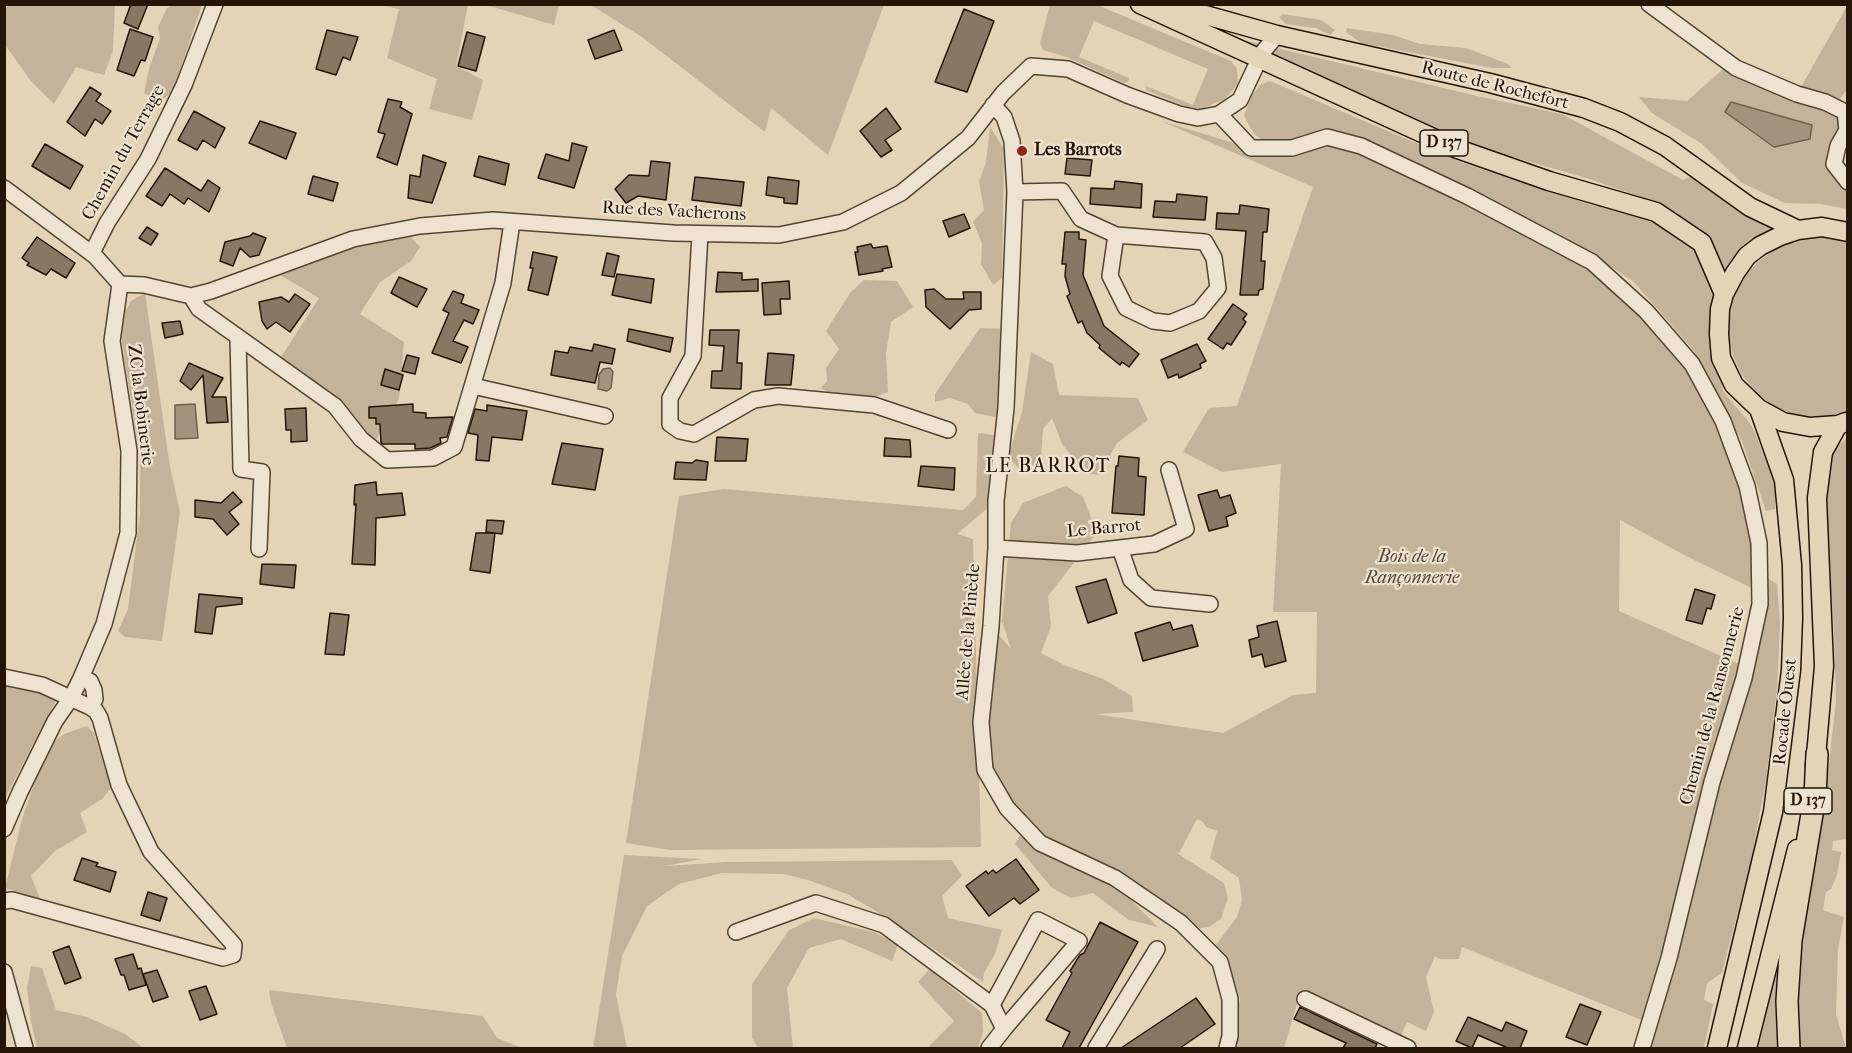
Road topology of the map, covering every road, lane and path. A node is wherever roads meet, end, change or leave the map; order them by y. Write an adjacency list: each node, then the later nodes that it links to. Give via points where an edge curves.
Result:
1 (215, 4): 17 (street, Chemin du Terrage, via 184,85 148,159)
2 (1140, 4): 6 (main road, D 137)
3 (1166, 4): 5 (main road, Route de Rochefort)
4 (1649, 4): 9 (street, via 1736,68 1845,112 1847,130 1834,164)
5 (1277, 35): 6 (street); 13 (main road, Route de Rochefort, via 1584,108 1665,146 1750,207)
6 (1259, 59): 8 (street, via 1240,100); 19 (main road, D 137, via 1455,148 1656,212 1702,243)
7 (993, 105): 8 (street, Rue des Vacherons, via 1031,66 1068,69 1179,114 1198,118); 11 (street, Allée de la Pinède, via 1004,117 1012,141); 15 (street, Rue des Vacherons, via 968,138 901,193 843,222 779,235)
8 (1219, 114): 50 (street, Chemin de la Ransonnerie, via 1251,148 1292,148 1327,137 1360,146 1467,196 1592,262 1646,311 1692,364 1723,421 1747,486 1759,543 1760,604 1744,678 1712,782 1669,958)
9 (1848, 182)
10 (4, 189): 17 (street)
11 (1015, 192): 16 (street, via 1062,191 1081,219); 28 (street, Allée de la Pinède)
12 (513, 222): 15 (street, Rue des Vacherons); 20 (street, Rue des Vacherons, via 420,226 353,239); 22 (street, via 503,283)
13 (1798, 230): 14 (main road, via 1822,227); 19 (main road, via 1760,246 1747,256)
14 (1848, 231)
15 (700, 234): 26 (street, via 693,356 670,398 670,424 694,434 754,400 778,396 874,405)
16 (1116, 235): 16 (street, via 1110,276 1126,308 1153,321 1170,323 1199,311 1218,288 1214,258 1205,242)
17 (92, 253): 18 (street)
18 (120, 284): 20 (street, Rue des Vacherons, via 144,285); 33 (street, ZC la Bobinerie, via 112,341 129,451 128,533 104,624)
19 (1724, 294): 23 (main road, via 1720,309 1721,358 1734,385)
20 (191, 296): 21 (street, via 198,309)
21 (238, 338): 22 (street, via 335,406 361,439 387,460 432,458 454,447); 30 (street, via 241,469 262,472)
22 (473, 386): 24 (street)
23 (1759, 409): 25 (main road, via 1784,422 1810,427); 51 (main road, Rocade Ouest / D 137, via 1784,480 1792,576 1791,670 1773,812)
24 (605, 416)
25 (1843, 424): 36 (main road, Rocade Ouest / D 137, via 1823,452 1816,498 1824,666)
26 (948, 430)
27 (1169, 470): 29 (street, Le Barrot, via 1186,529 1154,544)
28 (996, 548): 29 (street, Le Barrot, via 1077,553); 48 (street, Allée de la Pinède, via 981,722 985,770 1007,808 1040,843 1115,878 1181,923 1220,962 1230,999)
29 (1120, 548): 31 (street, via 1131,580 1151,598)
30 (259, 549)
31 (1210, 604)
32 (4, 677): 34 (street, via 42,685)
33 (81, 678): 34 (street, ZC la Bobinerie); 35 (street, via 90,681 94,690 95,699)
34 (71, 698): 35 (street); 37 (street, ZC la Bobinerie, via 54,721)
35 (90, 706): 38 (street, via 100,718 119,785 151,852 234,945 234,955 223,958)
36 (1817, 754): 52 (main road, Rocade Ouest / D 137); 53 (highway, via 1815,796 1791,940)
37 (4, 829)
38 (4, 901)
39 (736, 932): 43 (street, via 816,903 884,925)
40 (1157, 949): 47 (street)
41 (4, 972): 45 (street)
42 (1305, 999): 49 (street)
43 (992, 1005): 44 (street); 44 (street, via 1038,920 1079,941)
44 (1004, 1029): 46 (street)
45 (25, 1048)
46 (989, 1048)
47 (1096, 1048)
48 (1227, 1048)
49 (1408, 1048)
50 (1642, 1048)
51 (1717, 1048)
52 (1747, 1048)
53 (1789, 1048)

